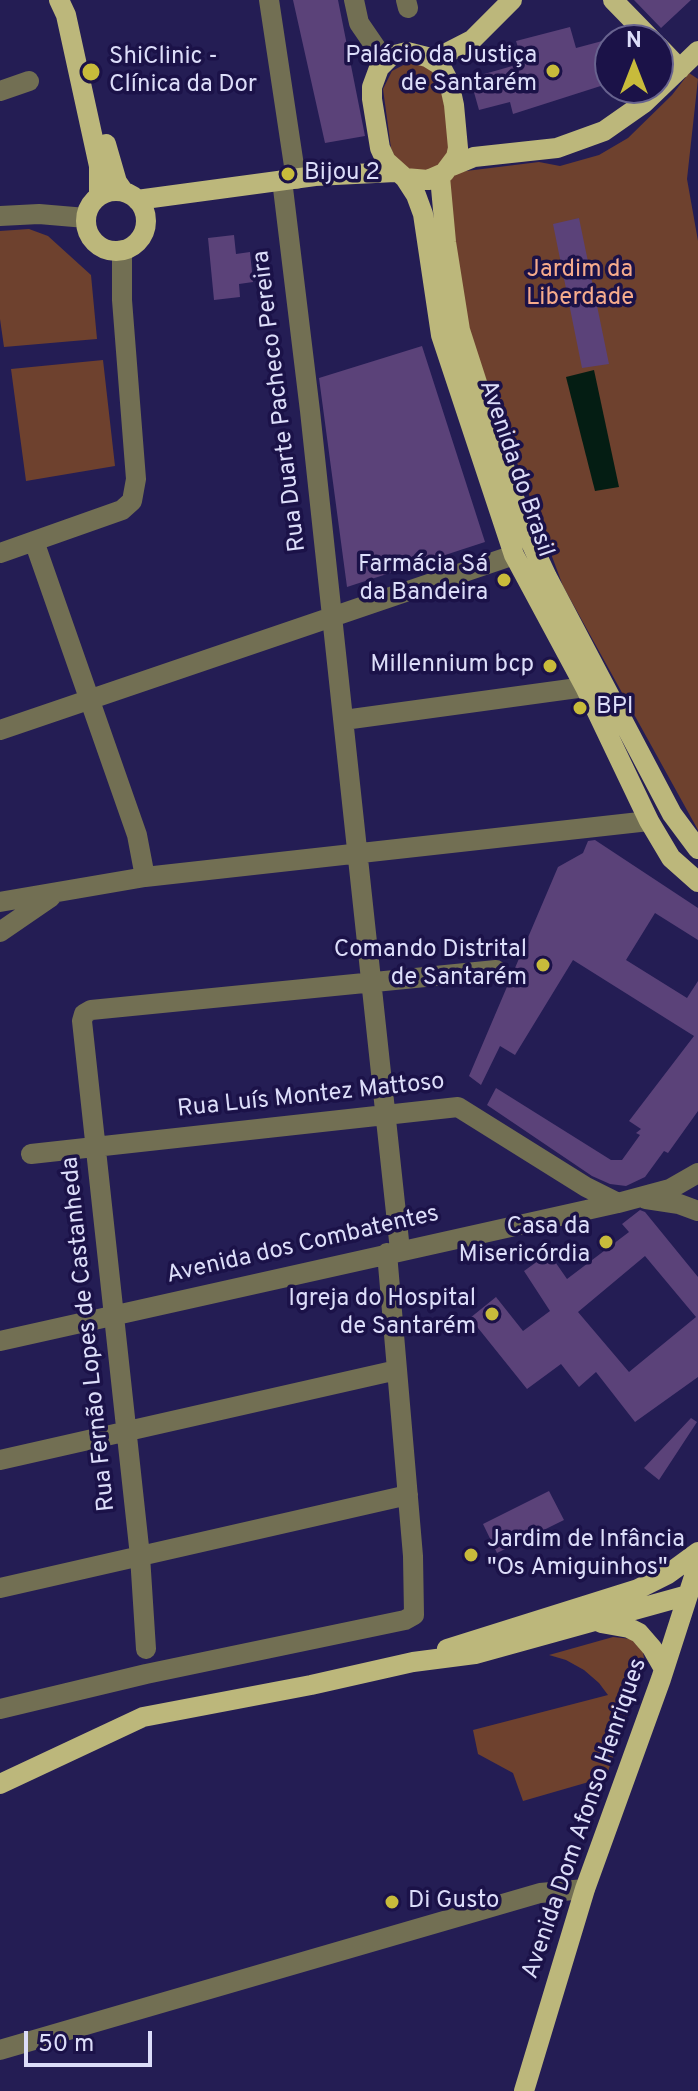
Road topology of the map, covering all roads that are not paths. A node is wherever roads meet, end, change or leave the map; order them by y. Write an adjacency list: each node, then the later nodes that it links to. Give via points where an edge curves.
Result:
1 (59, 0): 21 (main road, via 99,166)
2 (71, 0): 22 (main road, via 89,84)
3 (269, 0): 19 (street, Rua Duarte Pacheco Pereira)
4 (354, 0): 10 (street, via 359,23)
5 (512, 0): 9 (main road, via 472,40)
6 (613, 0): 7 (main road)
7 (636, 24)
8 (698, 51): 12 (main road)
9 (433, 60): 10 (main road, via 407,52); 16 (main road, via 449,82 454,105 458,148)
10 (385, 61): 15 (main road, via 372,87)
11 (674, 63): 12 (main road)
12 (680, 69): 16 (main road, via 624,119 572,144 474,157)
13 (29, 81): 14 (street)
14 (0, 91)
15 (380, 148): 17 (main road, via 362,163); 18 (main road)
16 (446, 172): 18 (main road, via 428,180); 36 (main road, Avenida do Brasil, via 446,242 460,330 524,528 672,814)
17 (333, 174): 18 (main road); 19 (main road)
18 (400, 175): 29 (main road, Avenida do Brasil, via 423,214 441,335)
19 (289, 180): 20 (main road); 30 (street, Rua Duarte Pacheco Pereira)
20 (204, 190): 22 (main road); 23 (main road)
21 (99, 196): 22 (main road, via 111,191); 25 (main road)
22 (130, 196): 23 (main road); 23 (main road, via 135,190); 26 (main road, via 142,234)
23 (159, 197)
24 (0, 216): 25 (street)
25 (86, 218): 26 (main road, via 96,243)
26 (122, 250): 27 (street, via 136,479 132,501 122,510)
27 (34, 541): 28 (street); 32 (street)
28 (0, 553)
29 (514, 555): 30 (street); 31 (main road, Avenida do Brasil)
30 (331, 617): 32 (street); 33 (street, Rua Duarte Pacheco Pereira)
31 (585, 687): 33 (street); 35 (main road, Avenida do Brasil)
32 (88, 699): 34 (street); 38 (street, via 137,835)
33 (344, 720): 37 (street, Rua Duarte Pacheco Pereira)
34 (0, 730)
35 (649, 821): 37 (street); 39 (main road, Avenida do Brasil, via 671,858)
36 (698, 849)
37 (359, 854): 38 (street); 44 (street, Rua Duarte Pacheco Pereira)
38 (145, 877): 40 (street)
39 (698, 882)
40 (61, 890): 41 (street); 42 (street)
41 (0, 902)
42 (0, 932)
43 (496, 970): 44 (street)
44 (373, 981): 45 (street, Rua Duarte Pacheco Pereira); 46 (street, Rua Fernão Lopes de Castanheda, via 84,1014)
45 (387, 1114): 46 (street, Rua Luís Montez Mattoso); 49 (street, Rua Luís Montez Mattoso, via 458,1107 586,1187); 51 (street, Rua Duarte Pacheco Pereira)
46 (97, 1145): 47 (street, Rua Luís Montez Mattoso); 52 (street, Rua Fernão Lopes de Castanheda)
47 (31, 1154)
48 (698, 1173): 49 (street, via 670,1189)
49 (628, 1201): 50 (street, via 679,1204); 51 (street, Avenida dos Combatentes)
50 (698, 1211)
51 (393, 1252): 52 (street, Avenida dos Combatentes); 54 (street, Rua Duarte Pacheco Pereira)
52 (116, 1316): 53 (street, Avenida dos Combatentes); 55 (street, Rua Fernão Lopes de Castanheda)
53 (0, 1341)
54 (397, 1370): 55 (street); 57 (street, Rua Duarte Pacheco Pereira)
55 (127, 1432): 56 (street); 59 (street, Rua Fernão Lopes de Castanheda)
56 (0, 1460)
57 (408, 1495): 59 (street); 67 (street, Rua Duarte Pacheco Pereira, via 414,1615 405,1620)
58 (698, 1552): 65 (main road, via 638,1589)
59 (140, 1556): 61 (street); 64 (street, Rua Fernão Lopes de Castanheda)
60 (698, 1564): 62 (main road, Avenida Dom Afonso Henriques)
61 (0, 1588)
62 (692, 1590): 63 (main road); 66 (main road, Avenida Dom Afonso Henriques)
63 (593, 1622): 65 (main road, via 475,1654); 66 (main road, via 639,1633)
64 (146, 1649)
65 (413, 1662): 68 (main road, via 143,1717)
66 (664, 1669): 69 (main road, Avenida Dom Afonso Henriques)
67 (0, 1709)
68 (0, 1784)
69 (585, 1889): 70 (street, via 540,1893); 71 (main road, Avenida Dom Afonso Henriques)
70 (0, 2050)
71 (524, 2091)

